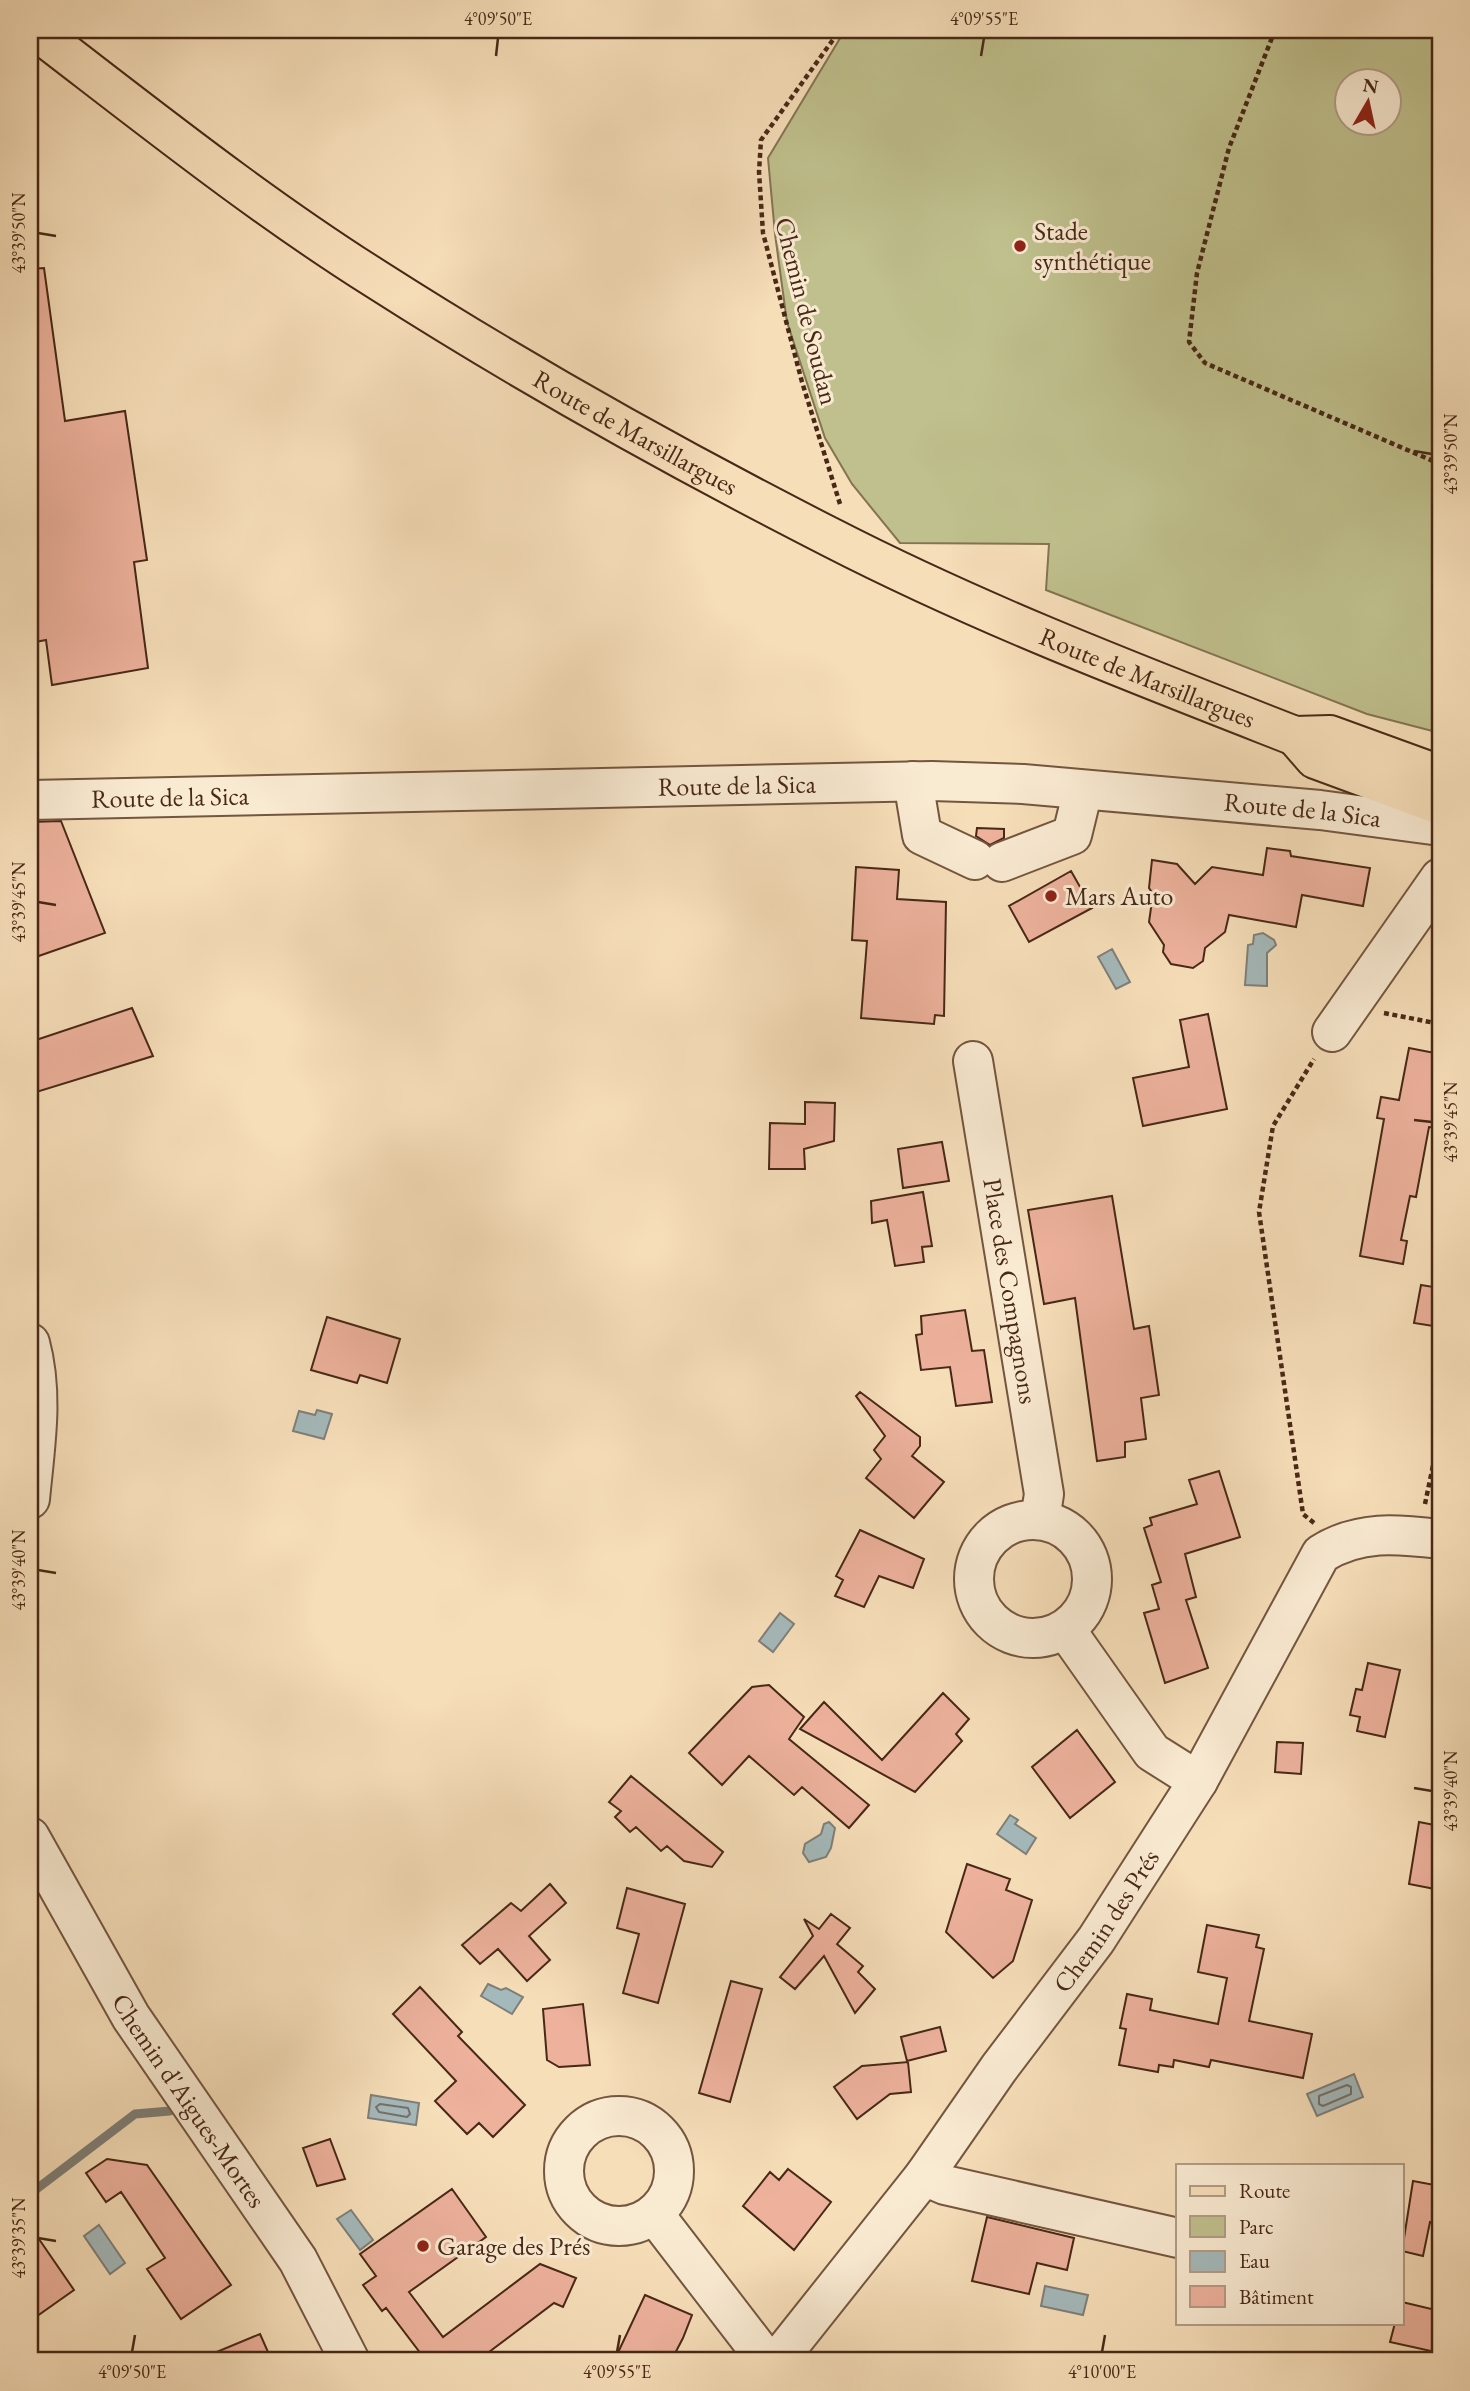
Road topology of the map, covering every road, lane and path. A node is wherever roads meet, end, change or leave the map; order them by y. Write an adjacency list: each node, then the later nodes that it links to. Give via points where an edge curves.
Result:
1 (35, 30): 5 (main road, Route de Marsillargues, via 179,141 374,278 592,410)
2 (840, 30): 5 (path, Chemin de Soudan, via 761,140 759,172 763,233 802,382 840,500)
3 (1275, 30): 4 (path, via 1229,148 1197,272 1189,342 1205,363)
4 (1440, 464)
5 (834, 539): 6 (main road, Route de Marsillargues, via 996,615)
6 (1295, 736): 7 (main road, Route de Marsillargues, via 1330,735); 11 (main road, Route de Marsillargues, via 1315,759)
7 (1440, 775)
8 (914, 782): 9 (street, Route de la Sica); 9 (street, via 922,835 989,861 1072,835); 10 (street, Route de la Sica)
9 (1083, 789): 12 (street, Route de la Sica, via 1320,810)
10 (30, 800)
11 (1440, 805)
12 (1440, 826)
13 (1440, 878): 14 (street)
14 (1340, 1019): 15 (path); 22 (path, via 1273,1126 1259,1212 1303,1514)
15 (1440, 1024)
16 (973, 1061): 20 (street, Place des Compagnons, via 1044,1494)
17 (30, 1343): 19 (street, via 37,1368 39,1412)
18 (1440, 1432): 21 (path)
19 (30, 1499)
20 (1040, 1520): 23 (street, via 1077,1538 1093,1576 1081,1615); 23 (street, via 999,1530 979,1555 974,1586 980,1607 993,1624 1011,1635 1032,1639)
21 (1430, 1537): 22 (street, Chemin des Prés, via 1376,1533)
22 (1339, 1543): 24 (street, Chemin des Prés, via 1321,1554)
23 (1066, 1630): 24 (street, via 1152,1752)
24 (1198, 1781): 26 (street, Chemin des Prés, via 1096,1940)
25 (30, 1837): 29 (street, Chemin d'Aigues-Mortes, via 131,2017 299,2260)
26 (924, 2176): 28 (street, via 945,2185); 31 (street, Chemin des Prés)
27 (654, 2214): 30 (street)
28 (1176, 2238)
29 (350, 2361)
30 (767, 2361)
31 (777, 2361)

